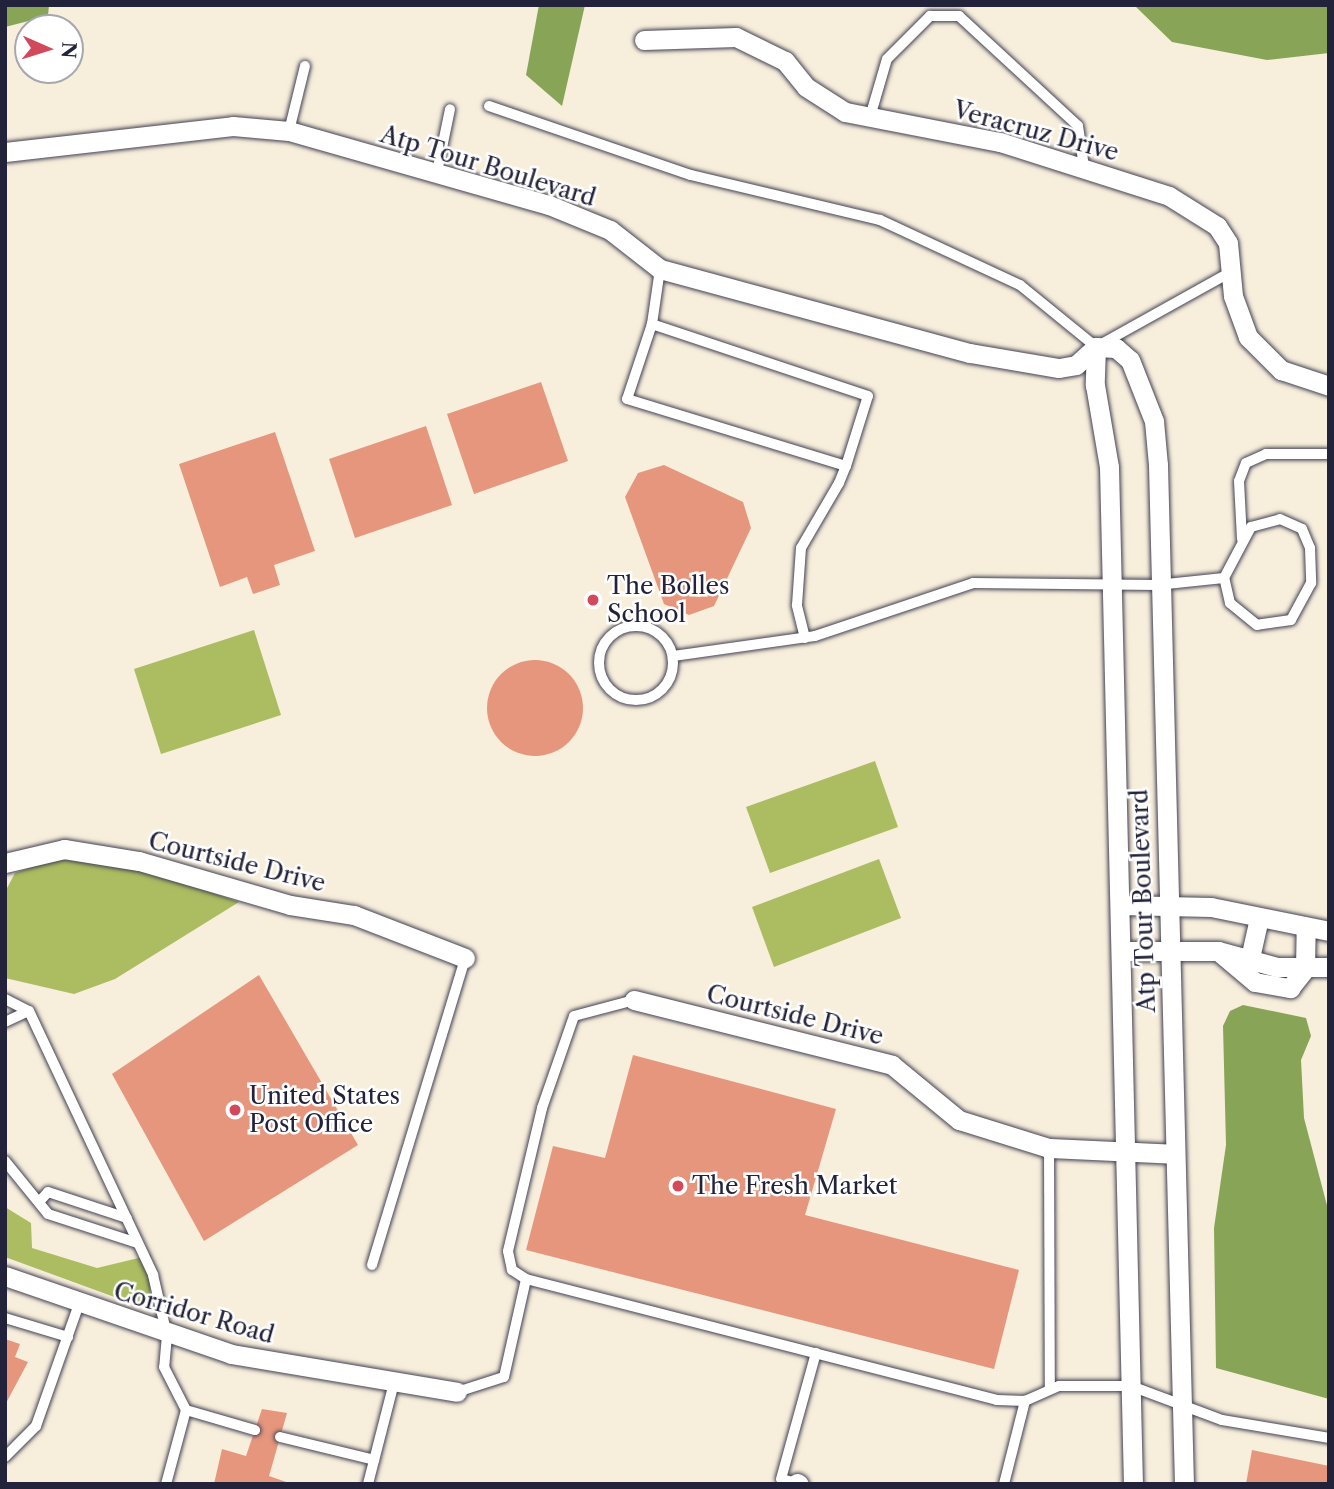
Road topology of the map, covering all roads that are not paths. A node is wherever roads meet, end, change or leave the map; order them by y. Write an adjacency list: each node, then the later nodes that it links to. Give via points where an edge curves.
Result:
1 (644, 40): 5 (street, Veracruz Drive, via 702,36 749,41 785,61 824,102)
2 (306, 65): 6 (lane)
3 (489, 106): 13 (lane, via 691,175 880,220 1020,285)
4 (450, 109): 9 (lane)
5 (870, 117): 8 (street, Veracruz Drive, via 1000,142); 8 (lane, via 887,59 930,16 959,16 1078,127)
6 (289, 131): 7 (street, Atp Tour Boulevard, via 233,126); 9 (street, Atp Tour Boulevard)
7 (5, 152)
8 (1084, 167): 11 (street, Veracruz Drive, via 1149,187 1201,213 1228,243)
9 (437, 172): 10 (street, Atp Tour Boulevard, via 610,230)
10 (660, 269): 12 (lane); 13 (street, Atp Tour Boulevard, via 970,353 1059,368 1076,365)
11 (1233, 271): 13 (lane); 14 (street, Veracruz Drive, via 1235,305 1248,337 1281,370)
12 (652, 324): 16 (lane, via 868,396); 16 (lane, via 627,399)
13 (1096, 347): 19 (street, Atp Tour Boulevard); 20 (street, Atp Tour Boulevard, via 1116,348 1130,360 1154,421)
14 (1329, 386)
15 (1329, 454): 17 (lane, via 1266,454 1246,463 1239,481)
16 (846, 466): 21 (lane, via 801,548 797,605)
17 (1242, 539): 18 (lane); 18 (lane, via 1266,520 1288,519 1302,529 1312,565 1301,610 1284,624 1247,621 1230,603)
18 (1224, 578): 20 (lane)
19 (1113, 583): 20 (lane); 21 (lane, via 973,583); 25 (street, Atp Tour Boulevard)
20 (1157, 585): 24 (street, Atp Tour Boulevard)
21 (805, 638): 22 (lane)
22 (673, 656): 22 (lane, via 669,681 639,701 615,695 600,675 606,640 627,627 661,635)
23 (5, 863): 32 (street, Courtside Drive, via 38,851 73,850 354,915)
24 (1167, 903): 25 (street); 26 (street); 29 (street, Atp Tour Boulevard)
25 (1120, 905): 30 (street, Atp Tour Boulevard)
26 (1259, 918): 27 (street); 33 (street)
27 (1306, 930): 28 (street); 35 (street)
28 (1329, 931)
29 (1169, 950): 30 (street); 31 (street); 42 (street, Atp Tour Boulevard)
30 (1121, 951): 41 (street, Atp Tour Boulevard)
31 (1218, 951): 33 (street); 35 (street, via 1234,971 1274,987 1297,984)
32 (465, 958): 47 (lane)
33 (1250, 958): 35 (street)
34 (1329, 967): 35 (street)
35 (1305, 969)
36 (5, 999): 38 (lane)
37 (634, 1000): 40 (street, Courtside Drive, via 892,1065 959,1120); 49 (lane, via 574,1016 542,1108 508,1251 512,1270)
38 (29, 1011): 39 (lane); 45 (lane)
39 (5, 1022)
40 (1049, 1148): 41 (street, Courtside Drive); 57 (lane)
41 (1126, 1153): 42 (street, Courtside Drive); 56 (street, Atp Tour Boulevard)
42 (1174, 1154): 60 (street, Atp Tour Boulevard)
43 (5, 1161): 44 (lane)
44 (39, 1202): 45 (lane, via 48,1192); 46 (lane, via 48,1214)
45 (127, 1218): 46 (lane)
46 (137, 1243): 52 (lane, via 153,1275)
47 (372, 1265)
48 (5, 1276): 50 (street, Corridor Road)
49 (526, 1279): 54 (lane); 58 (lane, via 504,1377)
50 (79, 1304): 52 (street, Corridor Road); 53 (lane)
51 (5, 1318): 53 (lane)
52 (167, 1335): 55 (street, Corridor Road, via 231,1354); 61 (lane, via 164,1367)
53 (68, 1337): 65 (lane, via 36,1426)
54 (816, 1353): 59 (lane, via 997,1400); 67 (lane)
55 (395, 1378): 58 (street, Corridor Road); 66 (lane)
56 (1131, 1386): 57 (lane); 60 (lane); 71 (street, Atp Tour Boulevard)
57 (1051, 1388): 59 (lane)
58 (457, 1392)
59 (1026, 1401): 70 (lane)
60 (1181, 1403): 64 (lane, via 1222,1420); 72 (street, Atp Tour Boulevard)
61 (186, 1410): 62 (lane); 68 (lane)
62 (255, 1430)
63 (280, 1437): 66 (lane)
64 (1329, 1438)
65 (5, 1457)
66 (374, 1460): 69 (lane)
67 (789, 1482)
68 (166, 1484)
69 (368, 1484)
70 (1004, 1484)
71 (1133, 1484)
72 (1184, 1484)

